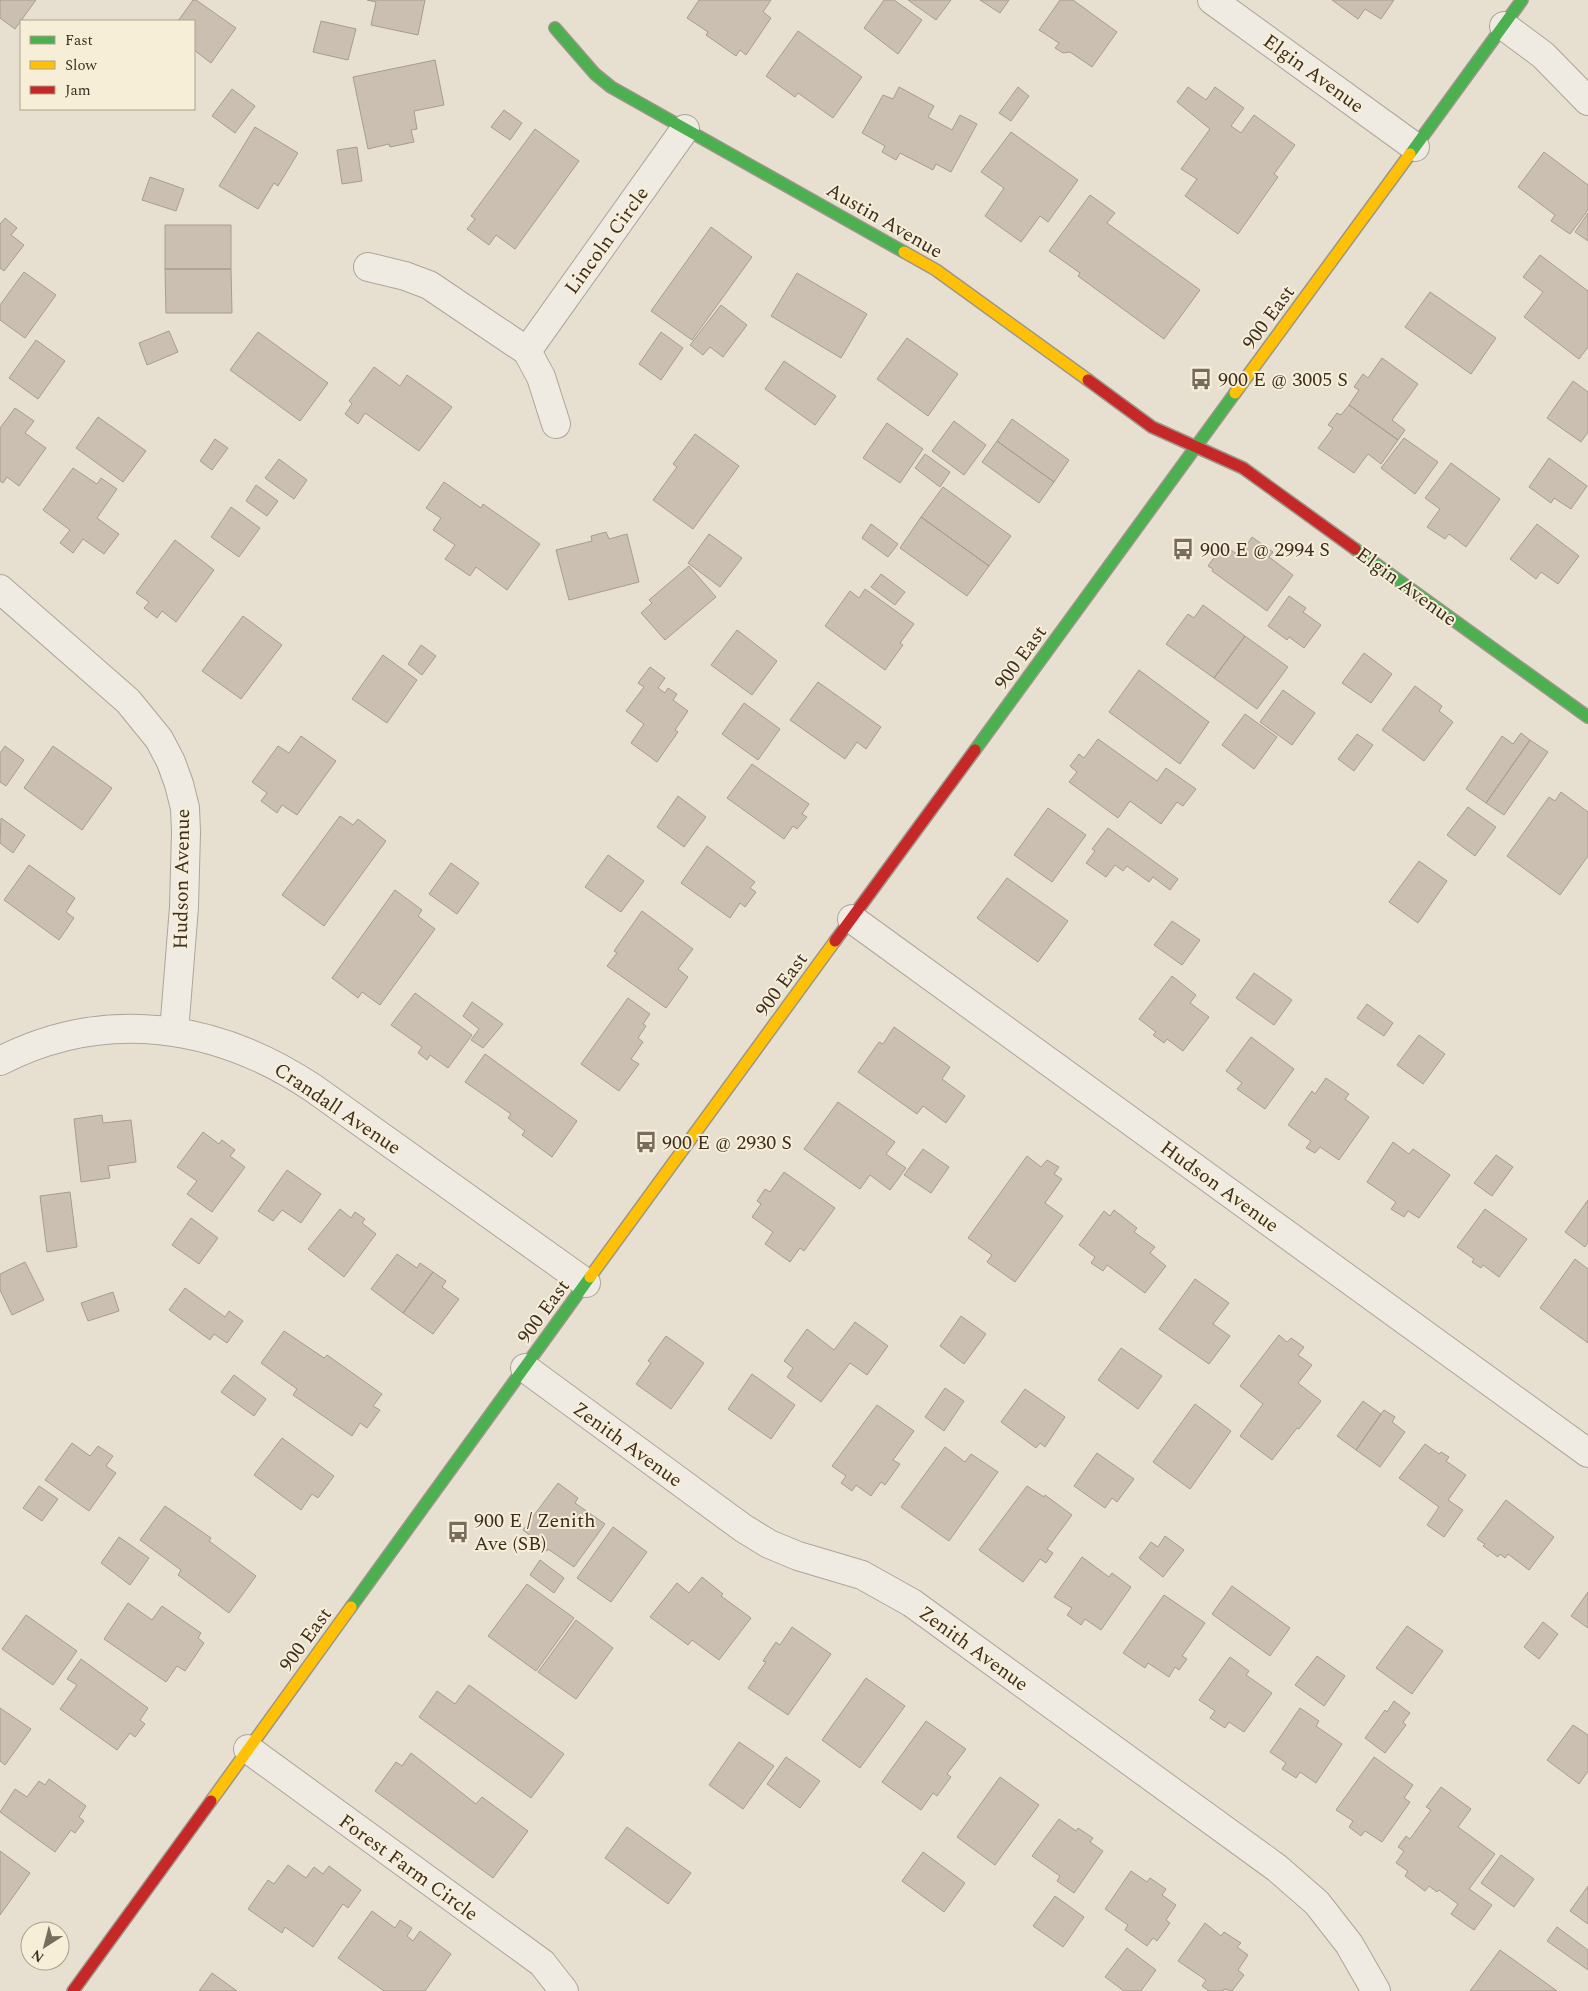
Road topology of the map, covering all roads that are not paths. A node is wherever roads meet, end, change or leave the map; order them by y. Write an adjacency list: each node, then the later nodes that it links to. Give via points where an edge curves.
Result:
1 (1212, 0): 7 (street, Elgin Avenue)
2 (1522, 0): 3 (street, 900 East)
3 (1504, 26): 5 (street, via 1544,55); 7 (street, 900 East)
4 (554, 28): 6 (street, Austin Avenue, via 611,87)
5 (1588, 101)
6 (685, 129): 9 (street, Lincoln Circle); 11 (street, Austin Avenue, via 936,270 1152,427)
7 (1416, 147): 11 (street, 900 East)
8 (368, 267): 9 (street, via 430,285)
9 (527, 351): 10 (street, via 542,377)
10 (556, 424)
11 (1197, 447): 13 (street, Elgin Avenue, via 1243,468); 14 (street, 900 East)
12 (0, 589): 15 (street, Hudson Avenue, via 128,701 159,739 171,762 185,808 186,832)
13 (1588, 717)
14 (852, 919): 17 (street, 900 East); 19 (street, Hudson Avenue)
15 (174, 1032): 16 (street, Crandall Avenue, via 92,1030 40,1043); 17 (street, Crandall Avenue, via 246,1051 291,1073)
16 (0, 1061)
17 (586, 1283): 18 (street, 900 East)
18 (525, 1368): 20 (street, 900 East); 23 (street, Zenith Avenue, via 769,1544 862,1575 912,1603 1269,1862 1318,1903 1349,1944)
19 (1588, 1453)
20 (248, 1749): 21 (street, 900 East); 22 (street, Forest Farm Circle, via 542,1963)
21 (73, 1991)
22 (564, 1991)
23 (1376, 1991)

